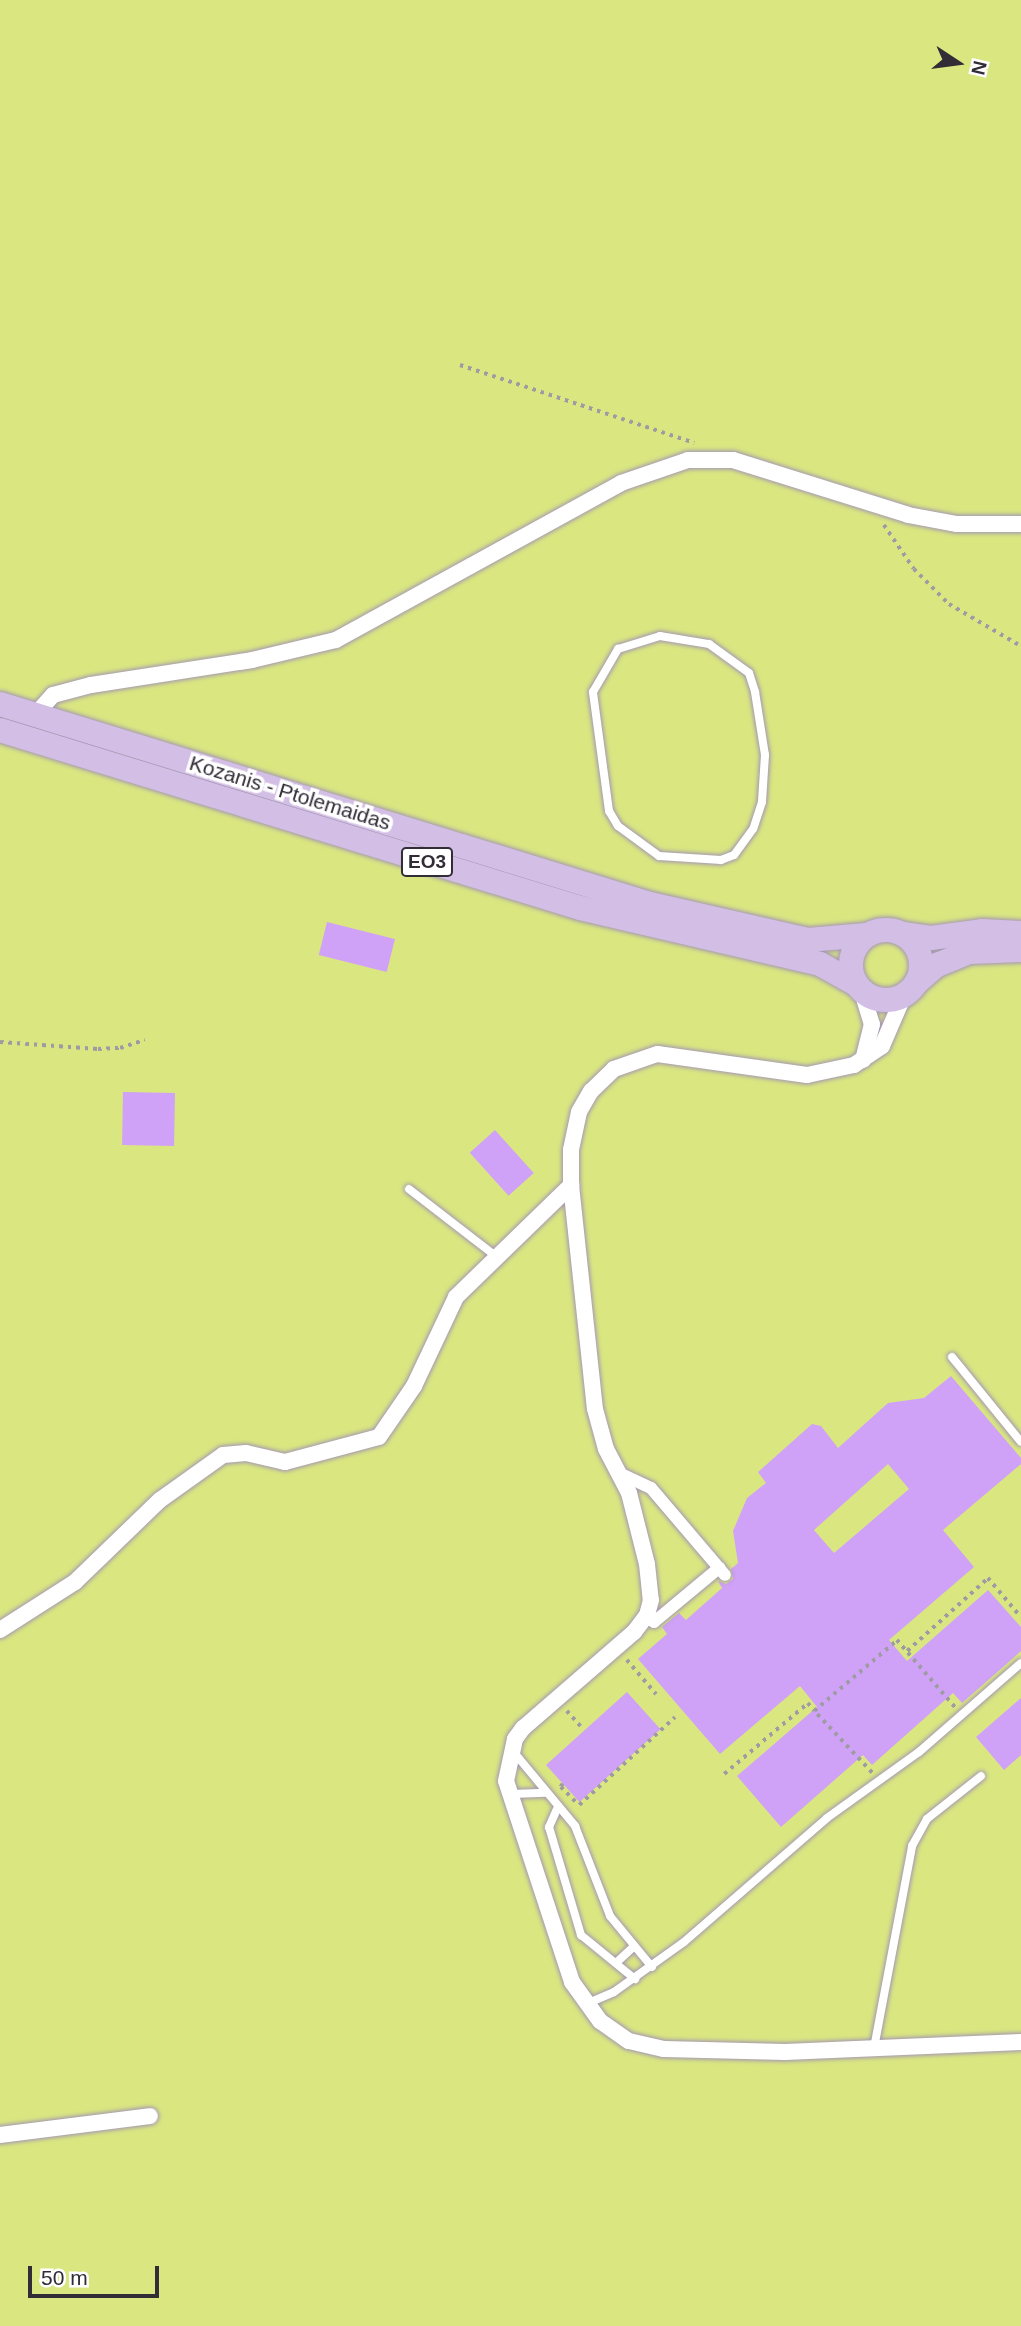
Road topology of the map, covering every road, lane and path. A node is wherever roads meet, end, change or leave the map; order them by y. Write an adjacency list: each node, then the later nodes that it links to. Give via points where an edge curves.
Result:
1 (460, 365): 2 (path, via 693,442)
2 (710, 457): 3 (street); 7 (street, via 665,465 621,482 336,640 252,660 91,685 53,695)
3 (867, 502): 4 (street, via 973,527); 5 (path, via 914,569 949,604)
4 (1021, 524)
5 (1021, 646)
6 (0, 704): 7 (main road, Kozanis - Ptolemaidas / ΕΟ3)
7 (35, 715): 12 (main road, Kozanis - Ptolemaidas / ΕΟ3, via 732,926 824,942)
8 (0, 730): 14 (main road, Kozanis - Ptolemaidas / ΕΟ3, via 580,908 820,964)
9 (734, 855): 9 (lane, via 712,862 659,856 618,826 609,811 593,692 618,649 660,636 683,638 709,644 749,673 762,717 762,802 753,829)
10 (1021, 933): 11 (main road, ΕΟ3, via 982,931 931,938)
11 (904, 934): 12 (main road, ΕΟ3, via 884,930); 15 (main road, via 920,956)
12 (866, 935): 14 (main road, via 851,958)
13 (1021, 950): 15 (main road, via 969,952 937,965)
14 (859, 988): 15 (main road, ΕΟ3, via 883,1000); 18 (street, via 872,1024)
15 (910, 989): 18 (street, via 882,1046)
16 (145, 1040): 17 (path, via 99,1049)
17 (0, 1042)
18 (863, 1059): 19 (street, via 831,1073 807,1075 665,1054 626,1063 596,1085 579,1112 573,1130)
19 (571, 1185): 21 (street); 24 (street, via 595,1409 600,1433)
20 (409, 1188): 21 (lane)
21 (497, 1257): 27 (street, via 456,1297 414,1386 379,1437 285,1462 246,1453 223,1455 160,1500 75,1581)
22 (952, 1357): 23 (lane)
23 (1021, 1442)
24 (621, 1474): 25 (street, via 650,1578); 25 (street, via 651,1488 722,1571 654,1622)
25 (647, 1615): 28 (street)
26 (1021, 1617): 29 (path, via 988,1578)
27 (0, 1630)
28 (616, 1648): 31 (path); 32 (street)
29 (906, 1651): 33 (path, via 897,1640); 34 (path)
30 (1021, 1663): 34 (lane)
31 (656, 1693)
32 (557, 1699): 36 (path); 37 (street, via 523,1728)
33 (814, 1710): 38 (path, via 807,1703); 40 (path)
34 (962, 1715): 40 (lane)
35 (675, 1717): 41 (path, via 579,1805)
36 (584, 1730)
37 (512, 1750): 42 (lane, via 533,1770); 43 (street)
38 (724, 1774)
39 (981, 1776): 51 (lane, via 927,1819 912,1846)
40 (878, 1780): 47 (lane)
41 (563, 1784)
42 (547, 1793): 43 (lane); 44 (lane)
43 (509, 1794): 49 (street, via 552,1932)
44 (556, 1809): 45 (lane, via 575,1826 610,1916); 46 (lane, via 549,1827 582,1935)
45 (634, 1946): 46 (lane); 47 (lane)
46 (616, 1963): 48 (lane)
47 (652, 1967): 48 (lane)
48 (635, 1979): 49 (lane)
49 (586, 2004): 51 (street, via 614,2033 649,2048 772,2052)
50 (1021, 2042): 51 (street)
51 (874, 2048)
52 (150, 2116): 53 (street)
53 (0, 2135)

